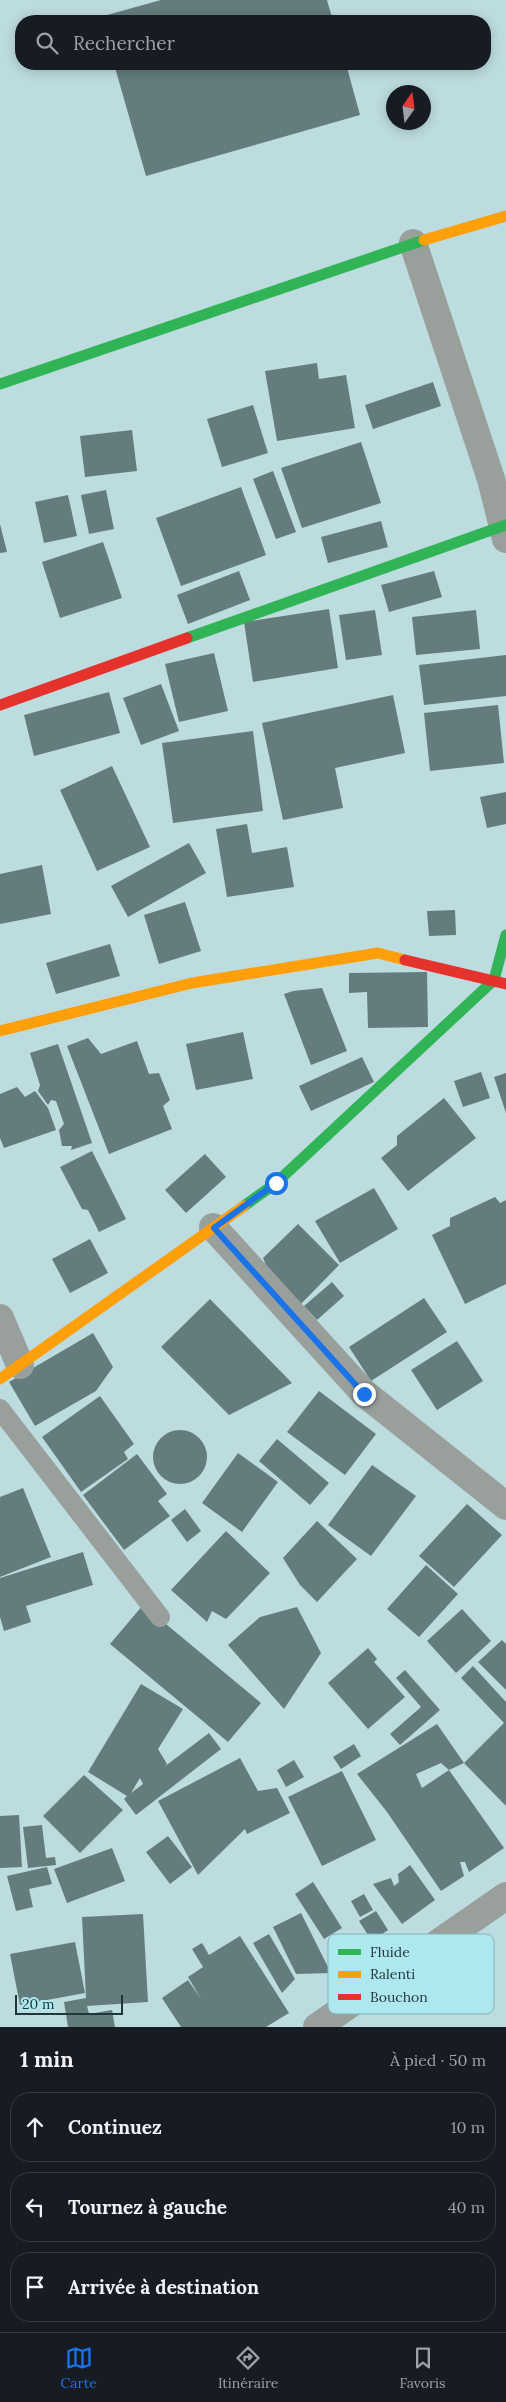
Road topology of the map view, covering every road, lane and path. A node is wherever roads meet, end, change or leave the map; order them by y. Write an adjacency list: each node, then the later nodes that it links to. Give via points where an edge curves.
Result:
1 (506, 216): 2 (street)
2 (413, 243): 3 (street); 4 (street)
3 (0, 384)
4 (505, 530): 5 (street)
5 (0, 705)
6 (506, 935): 7 (street)
7 (494, 980): 8 (street); 9 (street, via 378,953 192,983); 10 (street, via 276,1183)
8 (506, 984)
9 (0, 1031)
10 (214, 1228): 12 (street); 14 (street, via 364,1394)
11 (0, 1318): 12 (street)
12 (10, 1372)
13 (0, 1409): 15 (lane)
14 (506, 1506)
15 (160, 1617)
16 (506, 1896): 17 (street)
17 (451, 1934)
18 (335, 2014): 19 (street)
19 (316, 2027)

